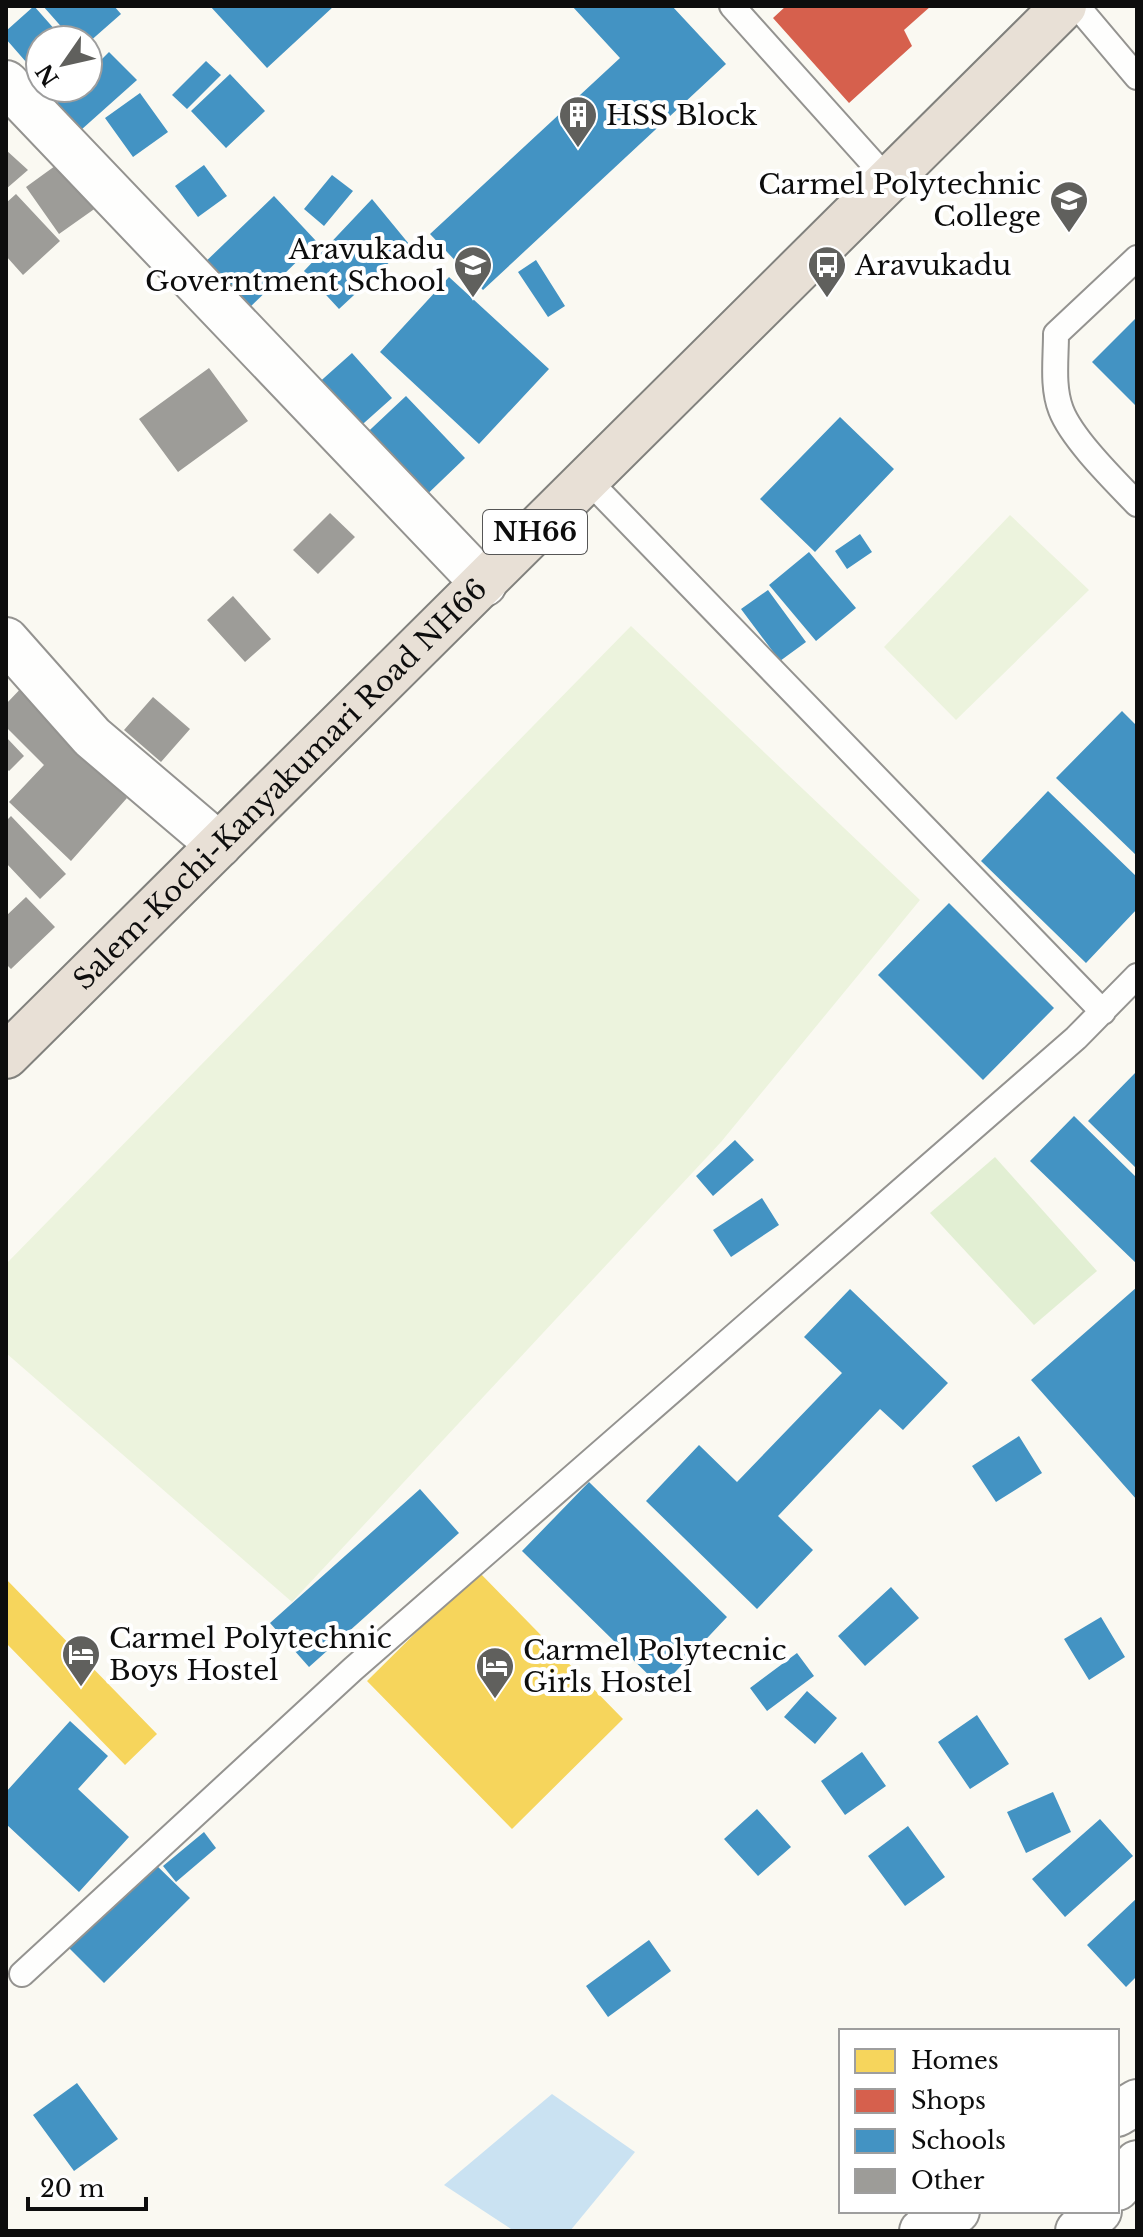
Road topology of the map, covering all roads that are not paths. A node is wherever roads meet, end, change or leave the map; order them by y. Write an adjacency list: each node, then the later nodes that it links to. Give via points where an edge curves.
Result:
1 (732, 6): 6 (lane)
2 (1064, 6): 6 (highway, Salem-Kochi-Kanyakumari Road NH66 / NH66)
3 (1077, 6): 4 (lane)
4 (1137, 77)
5 (6, 83): 10 (street)
6 (889, 181): 8 (highway, Salem-Kochi-Kanyakumari Road NH66 / NH66)
7 (1137, 258): 9 (lane, via 1056,334 1056,386 1071,429)
8 (587, 479): 10 (highway, Salem-Kochi-Kanyakumari Road NH66 / NH66); 14 (lane)
9 (1137, 504)
10 (484, 584): 12 (highway, Salem-Kochi-Kanyakumari Road NH66 / NH66)
11 (6, 640): 12 (street, via 92,737)
12 (219, 845): 15 (highway, Salem-Kochi-Kanyakumari Road NH66 / NH66)
13 (1137, 976): 14 (lane)
14 (1103, 1012): 16 (lane, via 353,1669)
15 (6, 1056)
16 (22, 1974)
17 (1137, 2102): 18 (street)
18 (1119, 2113)
19 (1137, 2163): 20 (street)
20 (1119, 2186)
21 (954, 2213): 23 (street)
22 (1097, 2213): 24 (street)
23 (922, 2231)
24 (1078, 2231)

